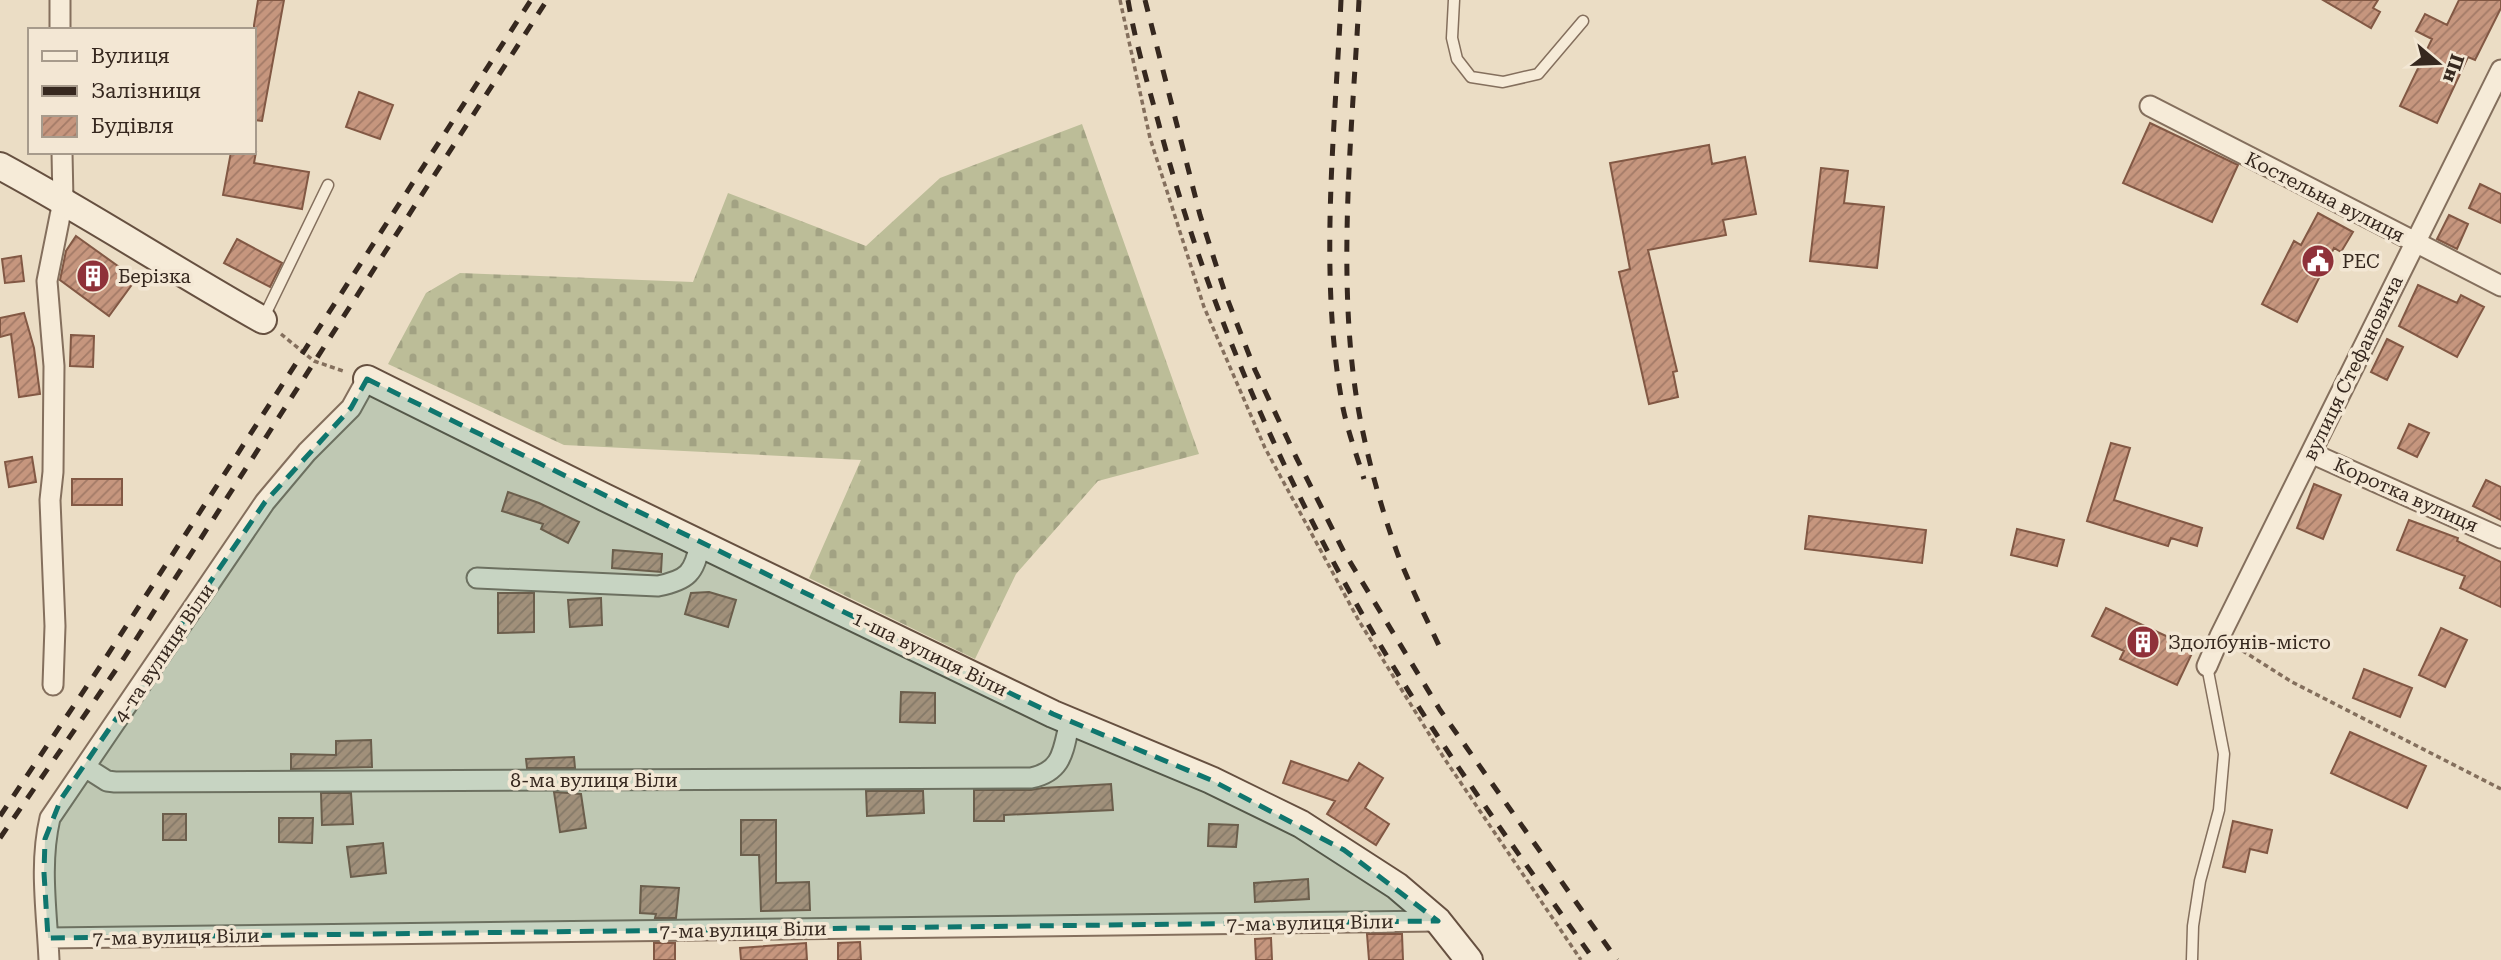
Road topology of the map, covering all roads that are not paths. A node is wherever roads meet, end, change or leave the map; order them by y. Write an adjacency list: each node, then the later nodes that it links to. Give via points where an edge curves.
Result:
1 (60, 0): 4 (street)
2 (1454, 0): 3 (lane, via 1452,38 1457,59 1471,77 1503,82 1538,74)
3 (1583, 21)
4 (60, 28)
5 (2501, 70): 11 (street, вулиця Стефановича)
6 (2150, 106): 11 (street, Костельна вулиця)
7 (62, 154): 10 (street)
8 (0, 166): 10 (main road)
9 (328, 185): 13 (lane)
10 (62, 201): 13 (main road); 20 (street, via 47,281 54,366 50,500)
11 (2415, 243): 12 (street, Костельна вулиця); 15 (street, вулиця Стефановича)
12 (2501, 286)
13 (263, 320)
14 (367, 379): 17 (main road, 1-ша вулиця Віли); 22 (street, 4-та вулиця Віли, via 351,408 265,502)
15 (2311, 453): 16 (street, Коротка вулиця); 19 (street, вулиця Стефановича)
16 (2501, 538)
17 (700, 544): 18 (street, via 696,566 675,583 658,586); 21 (main road, 1-ша вулиця Віли)
18 (477, 578)
19 (2207, 666): 27 (lane, via 2224,754 2219,810 2193,926)
20 (53, 685)
21 (1070, 721): 22 (street, 8-ма вулиця Віли, via 1060,760 1052,771 1031,778 115,782); 23 (main road, 1-ша вулиця Віли, via 1211,780 1301,824 1397,886)
22 (85, 767): 24 (street, 4-та вулиця Віли, via 50,818 44,873)
23 (1438, 921): 24 (street, 7-ма вулиця Віли); 26 (main road, 1-ша вулиця Віли)
24 (48, 938): 25 (street, 4-та вулиця Віли)
25 (49, 960)
26 (1469, 960)
27 (2192, 960)

